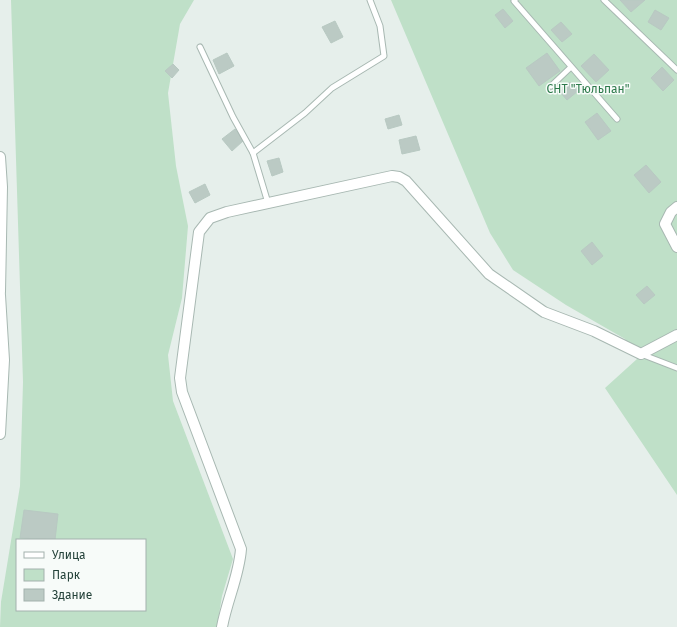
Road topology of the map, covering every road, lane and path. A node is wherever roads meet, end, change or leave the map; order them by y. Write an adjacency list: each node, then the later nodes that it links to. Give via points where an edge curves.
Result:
1 (370, 0): 9 (lane, via 380,26 384,56 332,88 305,113)
2 (514, 0): 5 (lane)
3 (604, 0): 6 (lane)
4 (200, 47): 9 (lane)
5 (571, 67): 7 (lane); 8 (lane)
6 (677, 70)
7 (551, 86)
8 (617, 119)
9 (253, 153): 12 (lane)
10 (0, 157): 11 (street)
11 (1, 188): 15 (street)
12 (268, 203): 17 (street, via 392,176 400,177 489,274 544,312 594,331); 20 (street, via 210,218 199,232 180,372 182,392 241,549 240,567 225,610)
13 (677, 207): 14 (street, via 671,212 665,224)
14 (677, 247)
15 (0, 293): 19 (street, via 4,360)
16 (677, 335): 17 (street)
17 (641, 354): 18 (lane)
18 (677, 368)
19 (0, 434)
20 (222, 627)

